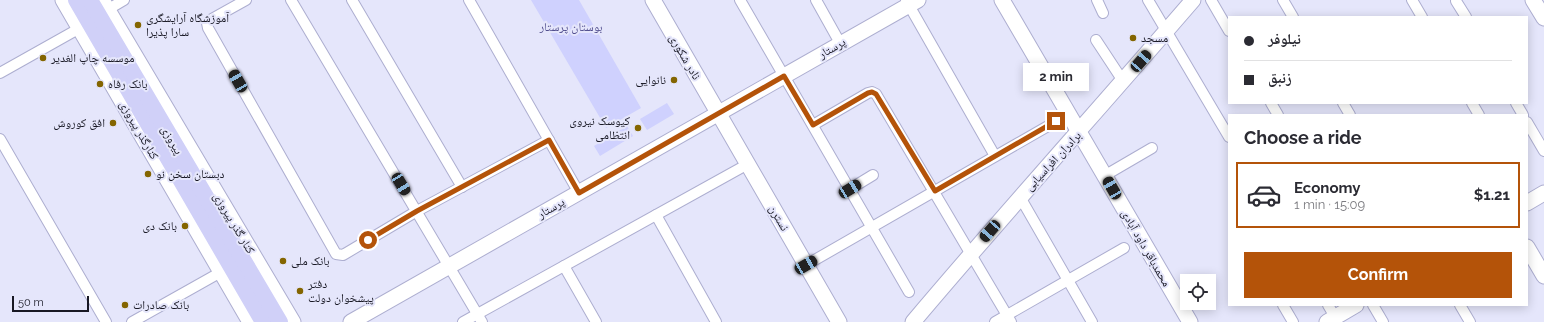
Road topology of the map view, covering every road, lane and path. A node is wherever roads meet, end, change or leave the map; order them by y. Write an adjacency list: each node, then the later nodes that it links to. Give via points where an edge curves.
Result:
1 (63, 0): 28 (street, کنارگذر پیروزی)
2 (76, 0): 66 (main road, پیروزی)
3 (90, 0): 22 (main road, پیروزی)
4 (124, 0): 22 (street)
5 (246, 0): 67 (street, via 210,20 207,23 208,28 336,254 343,255)
6 (291, 0): 67 (street)
7 (352, 0): 59 (street)
8 (469, 0): 51 (street)
9 (653, 0): 40 (street, نادر شکوری)
10 (740, 0): 34 (street)
11 (816, 0): 32 (street)
12 (1002, 0): 41 (street, محمدباقر داود آبادی)
13 (1097, 0): 23 (street)
14 (1148, 0): 30 (street)
15 (1193, 0): 30 (street, برادران افراسیابی)
16 (1211, 0): 29 (street)
17 (1283, 0): 24 (street)
18 (1412, 0): 25 (street)
19 (1533, 0): 27 (street)
20 (1456, 1): 26 (street)
21 (911, 2): 32 (street, پرستار); 54 (street)
22 (104, 11): 91 (main road, پیروزی); 92 (street, کنار گذر پیروزی)
23 (1103, 13)
24 (1292, 16)
25 (1421, 16)
26 (1465, 16)
27 (1544, 18)
28 (80, 28): 33 (street); 58 (street, کنارگذر پیروزی)
29 (1228, 29)
30 (1167, 31): 35 (street, برادران افراسیابی); 49 (street)
31 (1096, 40): 35 (street)
32 (840, 43): 34 (street, پرستار)
33 (0, 73)
34 (784, 76): 40 (street, پرستار); 47 (street)
35 (1123, 81): 48 (street, برادران افراسیابی)
36 (1272, 104): 42 (street)
37 (1344, 104): 43 (street)
38 (1473, 104): 44 (street)
39 (1517, 104): 45 (street)
40 (718, 113): 55 (street, نسترن); 62 (street, پرستار)
41 (1069, 114): 48 (street, محمدباقر داود آبادی); 54 (street)
42 (1277, 114)
43 (1349, 114)
44 (1478, 114)
45 (1522, 114)
46 (1528, 124): 53 (street)
47 (813, 125): 60 (street); 61 (street, via 872,92 876,94)
48 (1079, 132): 57 (street, محمدباقر داود آبادی); 64 (street, برادران افراسیابی)
49 (1228, 135)
50 (0, 139): 87 (street)
51 (549, 140): 59 (street); 62 (street)
52 (1152, 148): 57 (street)
53 (1544, 151)
54 (995, 156): 61 (street)
55 (748, 164): 68 (street); 73 (street, نسترن)
56 (873, 175): 60 (street)
57 (1104, 176): 101 (street, محمدباقر داود آبادی)
58 (168, 179): 66 (street); 76 (street, کنارگذر پیروزی)
59 (462, 187): 67 (street)
60 (850, 189): 69 (street)
61 (935, 191): 69 (street); 72 (street)
62 (579, 193): 74 (street, پرستار)
63 (1544, 193): 65 (street)
64 (1020, 197): 72 (street, برادران افراسیابی); 78 (street)
65 (1528, 201)
66 (198, 210): 90 (main road, پیروزی)
67 (417, 211): 74 (street)
68 (656, 215): 75 (street); 96 (street)
69 (872, 227): 73 (street); 79 (street)
70 (1124, 248): 78 (street)
71 (1528, 249): 77 (street)
72 (971, 254): 86 (street); 98 (street, برادران افراسیابی)
73 (806, 265): 97 (street, نسترن)
74 (450, 266): 85 (street); 93 (street, پرستار)
75 (564, 266): 85 (street); 95 (street)
76 (221, 272): 88 (street); 89 (street, کنارگذر پیروزی)
77 (1544, 276)
78 (1068, 280): 86 (street); 100 (street)
79 (909, 292)
80 (1284, 306): 102 (street)
81 (1353, 306): 84 (street)
82 (1374, 306): 103 (street)
83 (1461, 306): 104 (street)
84 (1330, 315)
85 (480, 318): 94 (street)
86 (1009, 319): 99 (street)
87 (106, 322)
88 (132, 322)
89 (250, 322)
90 (263, 322)
91 (280, 322)
92 (293, 322)
93 (351, 322)
94 (463, 322)
95 (596, 322)
96 (716, 322)
97 (839, 322)
98 (913, 322)
99 (995, 322)
100 (1092, 322)
101 (1190, 322)
102 (1293, 322)
103 (1383, 322)
104 (1470, 322)

